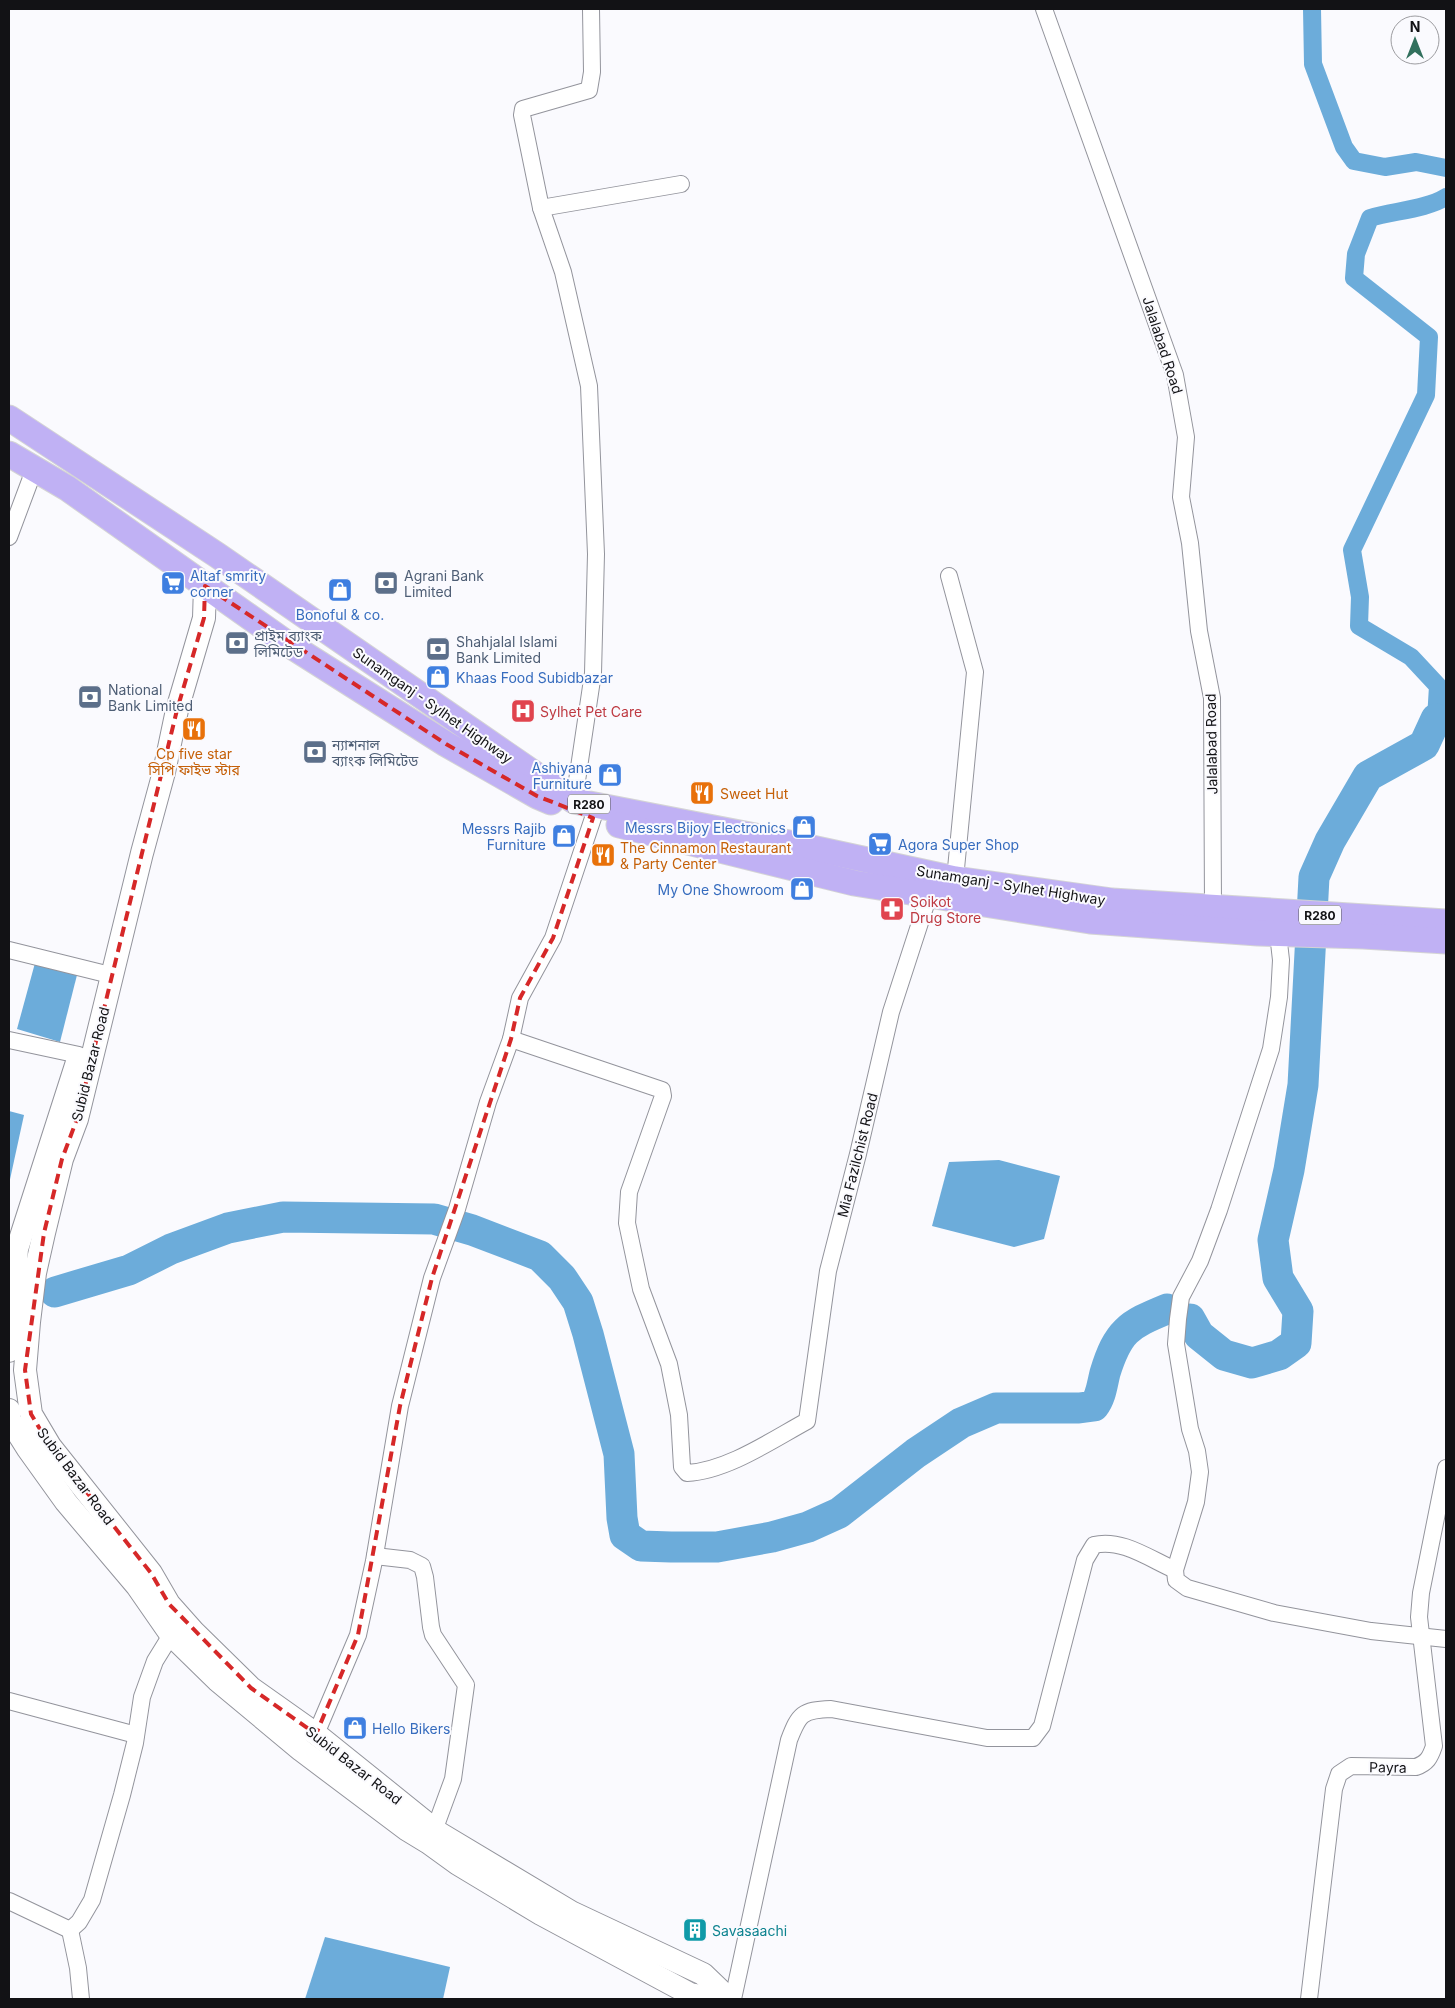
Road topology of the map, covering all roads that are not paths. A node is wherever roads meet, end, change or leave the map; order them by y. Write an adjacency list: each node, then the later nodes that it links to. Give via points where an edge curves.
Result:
1 (591, 9): 4 (street, via 592,72 589,90 523,109)
2 (1044, 9): 15 (street, Jalalabad Road, via 1175,375 1183,412 1186,437 1181,497 1190,543 1199,631 1212,698)
3 (681, 184): 4 (street)
4 (541, 208): 11 (street, via 563,272 589,386 596,554 593,673)
5 (9, 418): 11 (main road, Sunamganj - Sylhet Highway / R280, via 217,555)
6 (9, 454): 7 (main road, Sunamganj - Sylhet Highway / R280)
7 (34, 470): 8 (street); 10 (main road, Sunamganj - Sylhet Highway / R280, via 68,488)
8 (9, 538)
9 (949, 576): 13 (street, via 975,672)
10 (206, 586): 12 (main road, Sunamganj - Sylhet Highway / R280, via 285,642 446,744 537,796); 21 (main road, Subid Bazar Road, via 193,605); 26 (main road, Subid Bazar Road, via 204,618 177,710 77,1120 62,1158)
11 (574, 801): 13 (main road, Sunamganj - Sylhet Highway / R280)
12 (593, 818): 14 (main road, Sunamganj - Sylhet Highway / R280, via 854,883); 22 (street, via 553,938 520,998)
13 (955, 880): 15 (main road, Sunamganj - Sylhet Highway / R280, via 1112,901)
14 (929, 895): 17 (main road, Sunamganj - Sylhet Highway / R280, via 1090,921); 22 (street, Mia Fazilchist Road, via 890,1012 828,1271 807,1421 732,1461 696,1473 687,1474 682,1467 679,1415 669,1364 641,1289 627,1223 629,1192 663,1096 662,1090)
15 (1213, 906): 17 (main road, Sunamganj - Sylhet Highway / R280)
16 (1446, 922): 18 (main road, Sunamganj - Sylhet Highway / R280)
17 (1278, 923): 18 (main road, Sunamganj - Sylhet Highway / R280); 31 (street, via 1279,997 1271,1049 1219,1210 1200,1261 1181,1297 1177,1352 1200,1472 1196,1502)
18 (1363, 926): 19 (main road, Sunamganj - Sylhet Highway / R280)
19 (1446, 942)
20 (9, 950): 21 (street)
21 (102, 973): 24 (main road, Subid Bazar Road)
22 (511, 1039): 30 (street, via 432,1278 400,1406)
23 (9, 1040): 24 (street)
24 (79, 1055): 25 (main road, Subid Bazar Road)
25 (13, 1248): 26 (street); 27 (main road, Subid Bazar Road)
26 (39, 1254): 32 (main road, Subid Bazar Road, via 28,1322 25,1370 31,1414 50,1446 151,1573 169,1604)
27 (9, 1351)
28 (9, 1410): 32 (main road, Subid Bazar Road, via 10,1419 28,1449 66,1502 137,1586)
29 (1446, 1468): 33 (street, Payra, via 1422,1593 1419,1616)
30 (375, 1556): 36 (street, via 358,1635); 38 (street, via 410,1560 422,1566 433,1635 466,1685 453,1779)
31 (1175, 1570): 33 (street, via 1176,1580 1187,1588 1274,1613); 43 (street, via 1115,1543 1094,1545 1085,1560 1042,1726 1033,1738 987,1738 831,1709 812,1710 797,1719 789,1740)
32 (176, 1626): 36 (main road, Subid Bazar Road, via 251,1688); 37 (street, via 155,1661 142,1697); 38 (main road, Subid Bazar Road, via 217,1680 301,1750 406,1829)
33 (1422, 1637): 34 (street); 44 (street, Payra, via 1434,1746 1430,1758 1416,1768 1351,1766 1340,1774 1334,1789)
34 (1446, 1639)
35 (9, 1701): 37 (street)
36 (316, 1734): 38 (main road, Subid Bazar Road)
37 (136, 1735): 40 (street, via 92,1900 79,1922)
38 (432, 1836): 42 (main road, Subid Bazar Road, via 458,1864 550,1918 690,1994); 43 (main road, Subid Bazar Road, via 571,1912 703,1974)
39 (9, 1901): 40 (street)
40 (70, 1930): 41 (street)
41 (82, 1999)
42 (717, 1999)
43 (731, 1999)
44 (1309, 1999)

